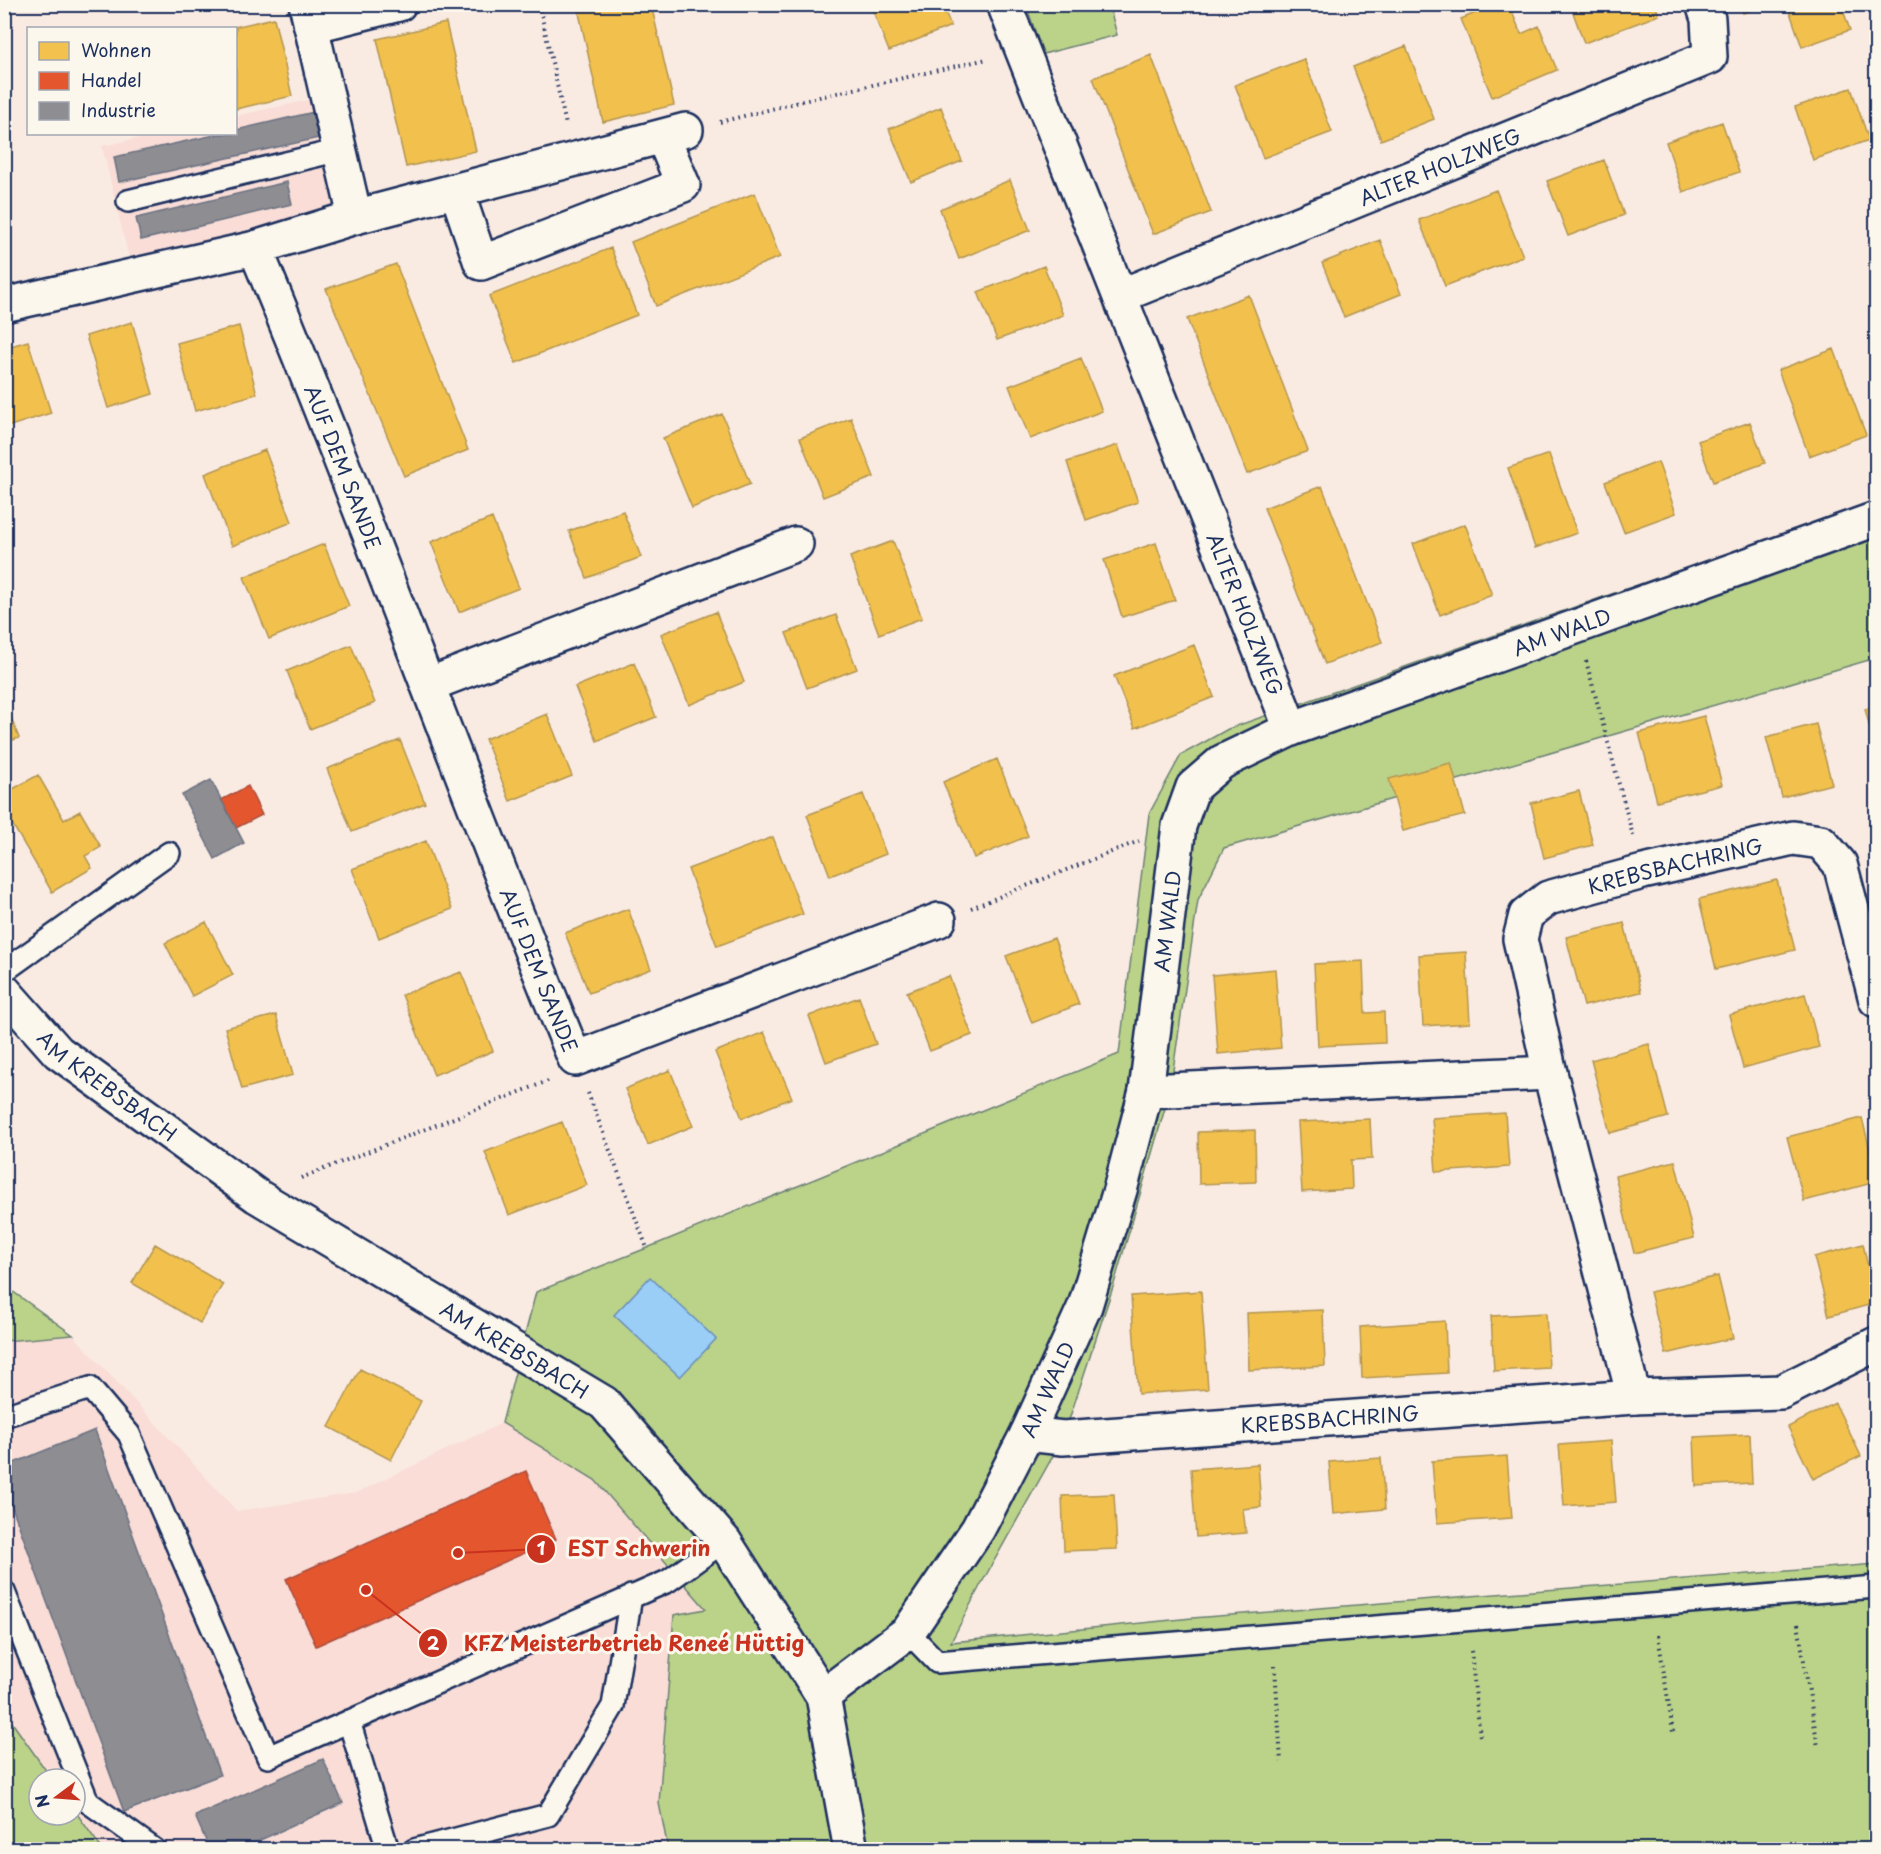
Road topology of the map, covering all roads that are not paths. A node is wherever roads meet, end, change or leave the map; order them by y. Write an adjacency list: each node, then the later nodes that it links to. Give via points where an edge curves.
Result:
1 (399, 4): 4 (street)
2 (1004, 4): 10 (street, ALTER HOLZWEG)
3 (1702, 4): 10 (street, ALTER HOLZWEG, via 1708,19 1710,57)
4 (309, 15): 5 (street)
5 (340, 150): 7 (lane); 8 (street)
6 (457, 192): 6 (street, via 481,263 683,184 675,133); 8 (street)
7 (128, 201)
8 (355, 217): 9 (street)
9 (255, 248): 11 (street); 14 (street, AUF DEM SANDE)
10 (1120, 296): 15 (street, ALTER HOLZWEG)
11 (4, 305)
12 (1876, 519): 15 (street, AM WALD)
13 (796, 544): 14 (street)
14 (429, 685): 17 (street, AUF DEM SANDE, via 575,1059)
15 (1291, 729): 22 (street, AM WALD, via 1222,762 1194,787 1179,826)
16 (169, 853): 18 (lane)
17 (939, 920)
18 (4, 971)
19 (4, 991): 27 (street, AM KREBSBACH, via 58,1052 257,1196 604,1403)
20 (1876, 1000): 21 (street, KREBSBACHRING, via 1840,864 1821,842 1793,838 1548,898 1526,915 1520,939)
21 (1550, 1072): 22 (street); 24 (street, KREBSBACHRING)
22 (1146, 1092): 26 (street, AM WALD, via 1085,1306)
23 (1876, 1344): 24 (street, KREBSBACHRING, via 1781,1392)
24 (1634, 1397): 26 (street, KREBSBACHRING, via 1063,1438)
25 (4, 1416): 33 (lane, via 90,1388 129,1434 268,1757)
26 (1027, 1434): 31 (street, AM WALD, via 978,1529)
27 (723, 1541): 30 (lane, via 668,1581); 32 (street, AM KREBSBACH)
28 (1876, 1587): 31 (lane, via 937,1662)
29 (4, 1592): 34 (lane, via 88,1802)
30 (631, 1596): 33 (lane); 36 (lane, via 613,1706 548,1815)
31 (908, 1632): 32 (street, AM WALD)
32 (823, 1696): 37 (street, AM KREBSBACH)
33 (349, 1721): 35 (lane)
34 (155, 1850)
35 (388, 1850)
36 (414, 1850)
37 (851, 1850)

